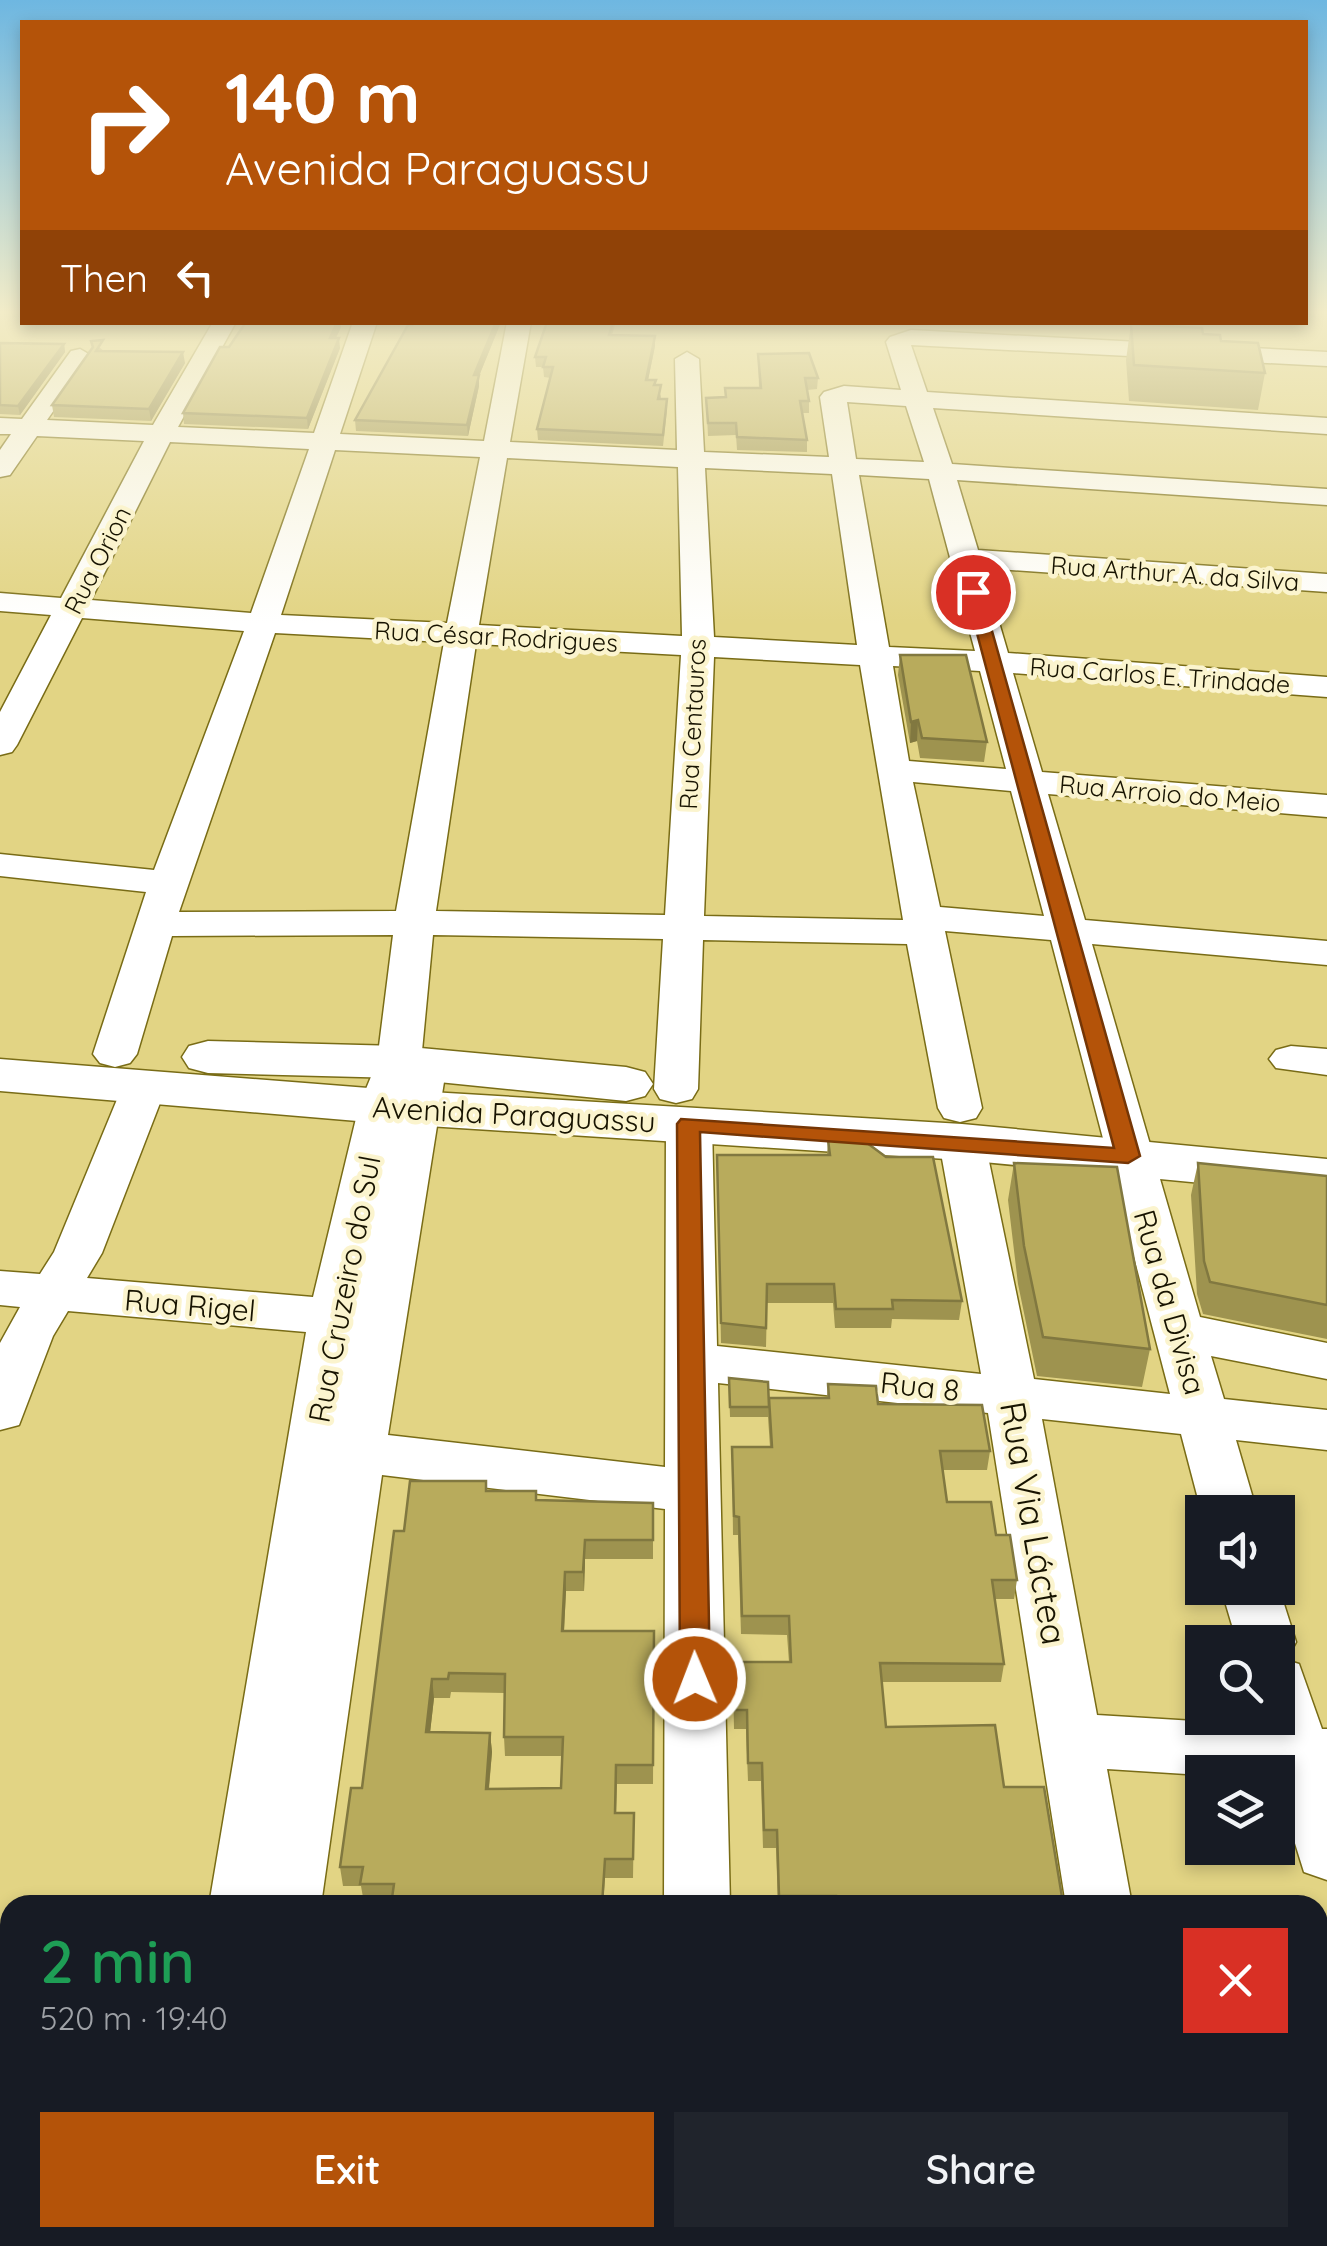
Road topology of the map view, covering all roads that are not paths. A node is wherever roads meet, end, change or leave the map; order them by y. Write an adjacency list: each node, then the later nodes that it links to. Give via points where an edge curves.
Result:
1 (37, 415): 11 (street)
2 (172, 415): 12 (street, Rua Orion)
3 (333, 415): 13 (street)
4 (512, 415): 14 (street, Rua Cruzeiro do Sul)
5 (690, 415): 15 (street, Rua Centauros)
6 (836, 415): 16 (street, Rua Via Láctea)
7 (923, 415): 18 (street, Rua da Divisa)
8 (1163, 415): 10 (street)
9 (0, 426): 11 (street)
10 (1327, 426)
11 (28, 427): 12 (street); 17 (street)
12 (161, 434): 13 (street); 23 (street, Rua Orion)
13 (323, 442): 14 (street); 24 (street)
14 (505, 452): 15 (street); 25 (street, Rua Cruzeiro do Sul)
15 (693, 458): 16 (street); 26 (street, Rua Centauros)
16 (846, 466): 18 (street); 27 (street, Rua Via Láctea)
17 (0, 469)
18 (941, 471): 19 (street); 20 (street, Rua da Divisa)
19 (1327, 497)
20 (964, 558): 21 (street, Rua Arthur A. da Silva); 28 (street, Rua da Divisa)
21 (1327, 584)
22 (0, 602): 23 (street, Rua César Rodrigues)
23 (73, 608): 24 (street, Rua César Rodrigues); 30 (street, Rua Orion)
24 (264, 623): 25 (street, Rua César Rodrigues); 35 (street)
25 (476, 636): 26 (street, Rua César Rodrigues); 36 (street, Rua Cruzeiro do Sul)
26 (698, 646): 27 (street, Rua César Rodrigues); 39 (street, Rua Centauros)
27 (876, 656): 28 (street, Rua César Rodrigues); 31 (street, Rua Via Láctea)
28 (992, 662): 29 (street, Rua Carlos E. Trindade); 32 (street, Rua da Divisa)
29 (1327, 687)
30 (0, 745)
31 (893, 770): 32 (street, Rua Arroio do Meio); 38 (street, Rua Via Láctea)
32 (1025, 781): 33 (street, Rua Arroio do Meio); 40 (street, Rua da Divisa)
33 (1327, 806)
34 (0, 866): 35 (street)
35 (168, 883): 37 (street)
36 (428, 923): 37 (street); 39 (street); 45 (street, Rua Cruzeiro do Sul)
37 (156, 924): 43 (street)
38 (923, 925): 39 (street); 40 (street); 47 (street, Rua Via Láctea)
39 (682, 926): 46 (street, Rua Centauros)
40 (1065, 929): 41 (street); 48 (street, Rua da Divisa)
41 (1327, 954)
42 (0, 1047): 43 (main road, Avenida Paraguassu)
43 (130, 1070): 44 (main road, Avenida Paraguassu); 45 (main road, Avenida Paraguassu); 52 (street, via 78,1253)
44 (0, 1075)
45 (406, 1084): 46 (main road, Avenida Paraguassu); 53 (street, Rua Cruzeiro do Sul)
46 (682, 1107): 47 (main road, Avenida Paraguassu); 56 (street, Rua Centauros)
47 (961, 1125): 48 (main road, Avenida Paraguassu); 57 (street, Rua Via Láctea)
48 (1124, 1137): 49 (main road, Avenida Paraguassu); 50 (main road, Avenida Paraguassu); 54 (street, Rua da Divisa)
49 (1327, 1140)
50 (1327, 1177)
51 (0, 1288): 52 (street, Rua Rigel)
52 (54, 1294): 53 (street, Rua Rigel); 58 (street, via 28,1336)
53 (356, 1319): 61 (street, Rua Cruzeiro do Sul); 68 (street, Rua Cruzeiro do Sul)
54 (1178, 1331): 55 (street); 59 (street, Rua da Divisa)
55 (1327, 1361)
56 (692, 1362): 57 (street, Rua 8); 62 (street, Rua Centauros)
57 (1011, 1396): 59 (street, Rua 8); 65 (street, Rua Via Láctea)
58 (0, 1410)
59 (1201, 1415): 60 (street, Rua 8); 63 (street, Rua da Divisa)
60 (1327, 1430)
61 (359, 1452): 62 (street); 69 (street, Rua Cruzeiro do Sul)
62 (693, 1491): 70 (street, Rua Centauros)
63 (1224, 1495)
64 (1295, 1718): 66 (street)
65 (1072, 1740): 66 (street); 71 (street, Rua Via Láctea)
66 (1312, 1754): 67 (street)
67 (1327, 1851)
68 (244, 1895)
69 (290, 1895)
70 (698, 1895)
71 (1097, 1895)

